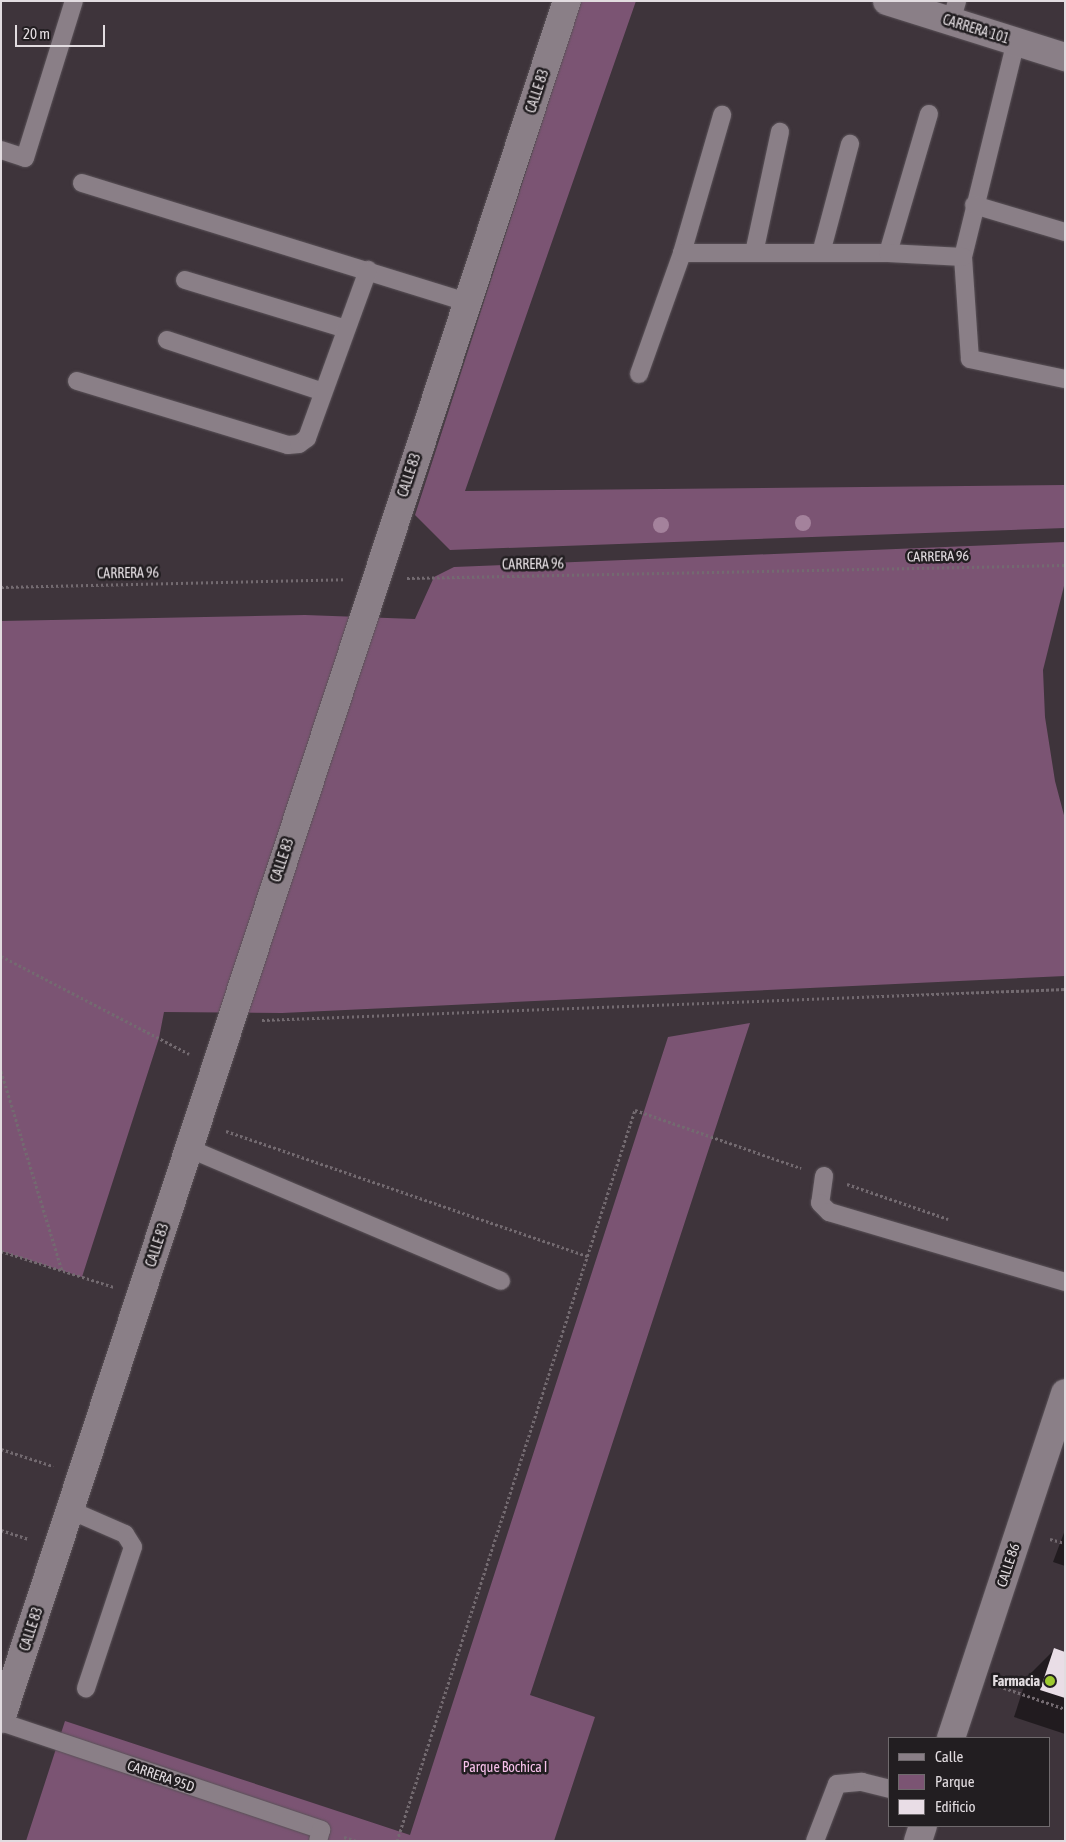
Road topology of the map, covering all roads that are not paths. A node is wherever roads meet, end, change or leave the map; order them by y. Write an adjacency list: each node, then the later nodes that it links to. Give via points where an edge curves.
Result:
1 (74, 1): 11 (lane, via 25,158)
2 (567, 1): 22 (street, CALLE 83)
3 (887, 1): 4 (street, CARRERA 101)
4 (954, 11): 5 (street, CARRERA 101)
5 (1016, 41): 6 (street, CARRERA 101); 13 (lane)
6 (1065, 57)
7 (929, 114): 18 (lane)
8 (722, 115): 15 (lane)
9 (780, 132): 16 (lane)
10 (850, 144): 17 (lane)
11 (1, 150)
12 (82, 183): 20 (lane)
13 (974, 205): 14 (lane); 19 (lane)
14 (1065, 232)
15 (682, 253): 16 (lane); 25 (lane)
16 (754, 253): 17 (lane)
17 (821, 253): 18 (lane)
18 (888, 253): 19 (lane)
19 (963, 257): 26 (lane, via 970,359)
20 (368, 270): 22 (lane); 23 (lane)
21 (185, 280): 23 (lane)
22 (467, 302): 29 (street, CALLE 83)
23 (346, 329): 28 (lane)
24 (167, 340): 28 (lane)
25 (639, 374)
26 (1065, 379)
27 (77, 381): 28 (lane, via 288,445 299,444 307,438)
28 (322, 392)
29 (188, 1148): 31 (lane); 34 (street, CALLE 83)
30 (824, 1176): 32 (lane, via 820,1203 829,1212)
31 (501, 1281)
32 (1065, 1282)
33 (1065, 1393): 37 (street, CALLE 86)
34 (70, 1510): 35 (lane, via 125,1534 133,1547); 36 (street, CALLE 83)
35 (86, 1688)
36 (1, 1720): 40 (lane, CARRERA 95D)
37 (952, 1737)
38 (888, 1788): 41 (lane, via 862,1782 837,1784)
39 (923, 1827): 42 (street)
40 (320, 1836)
41 (815, 1841)
42 (918, 1841)

